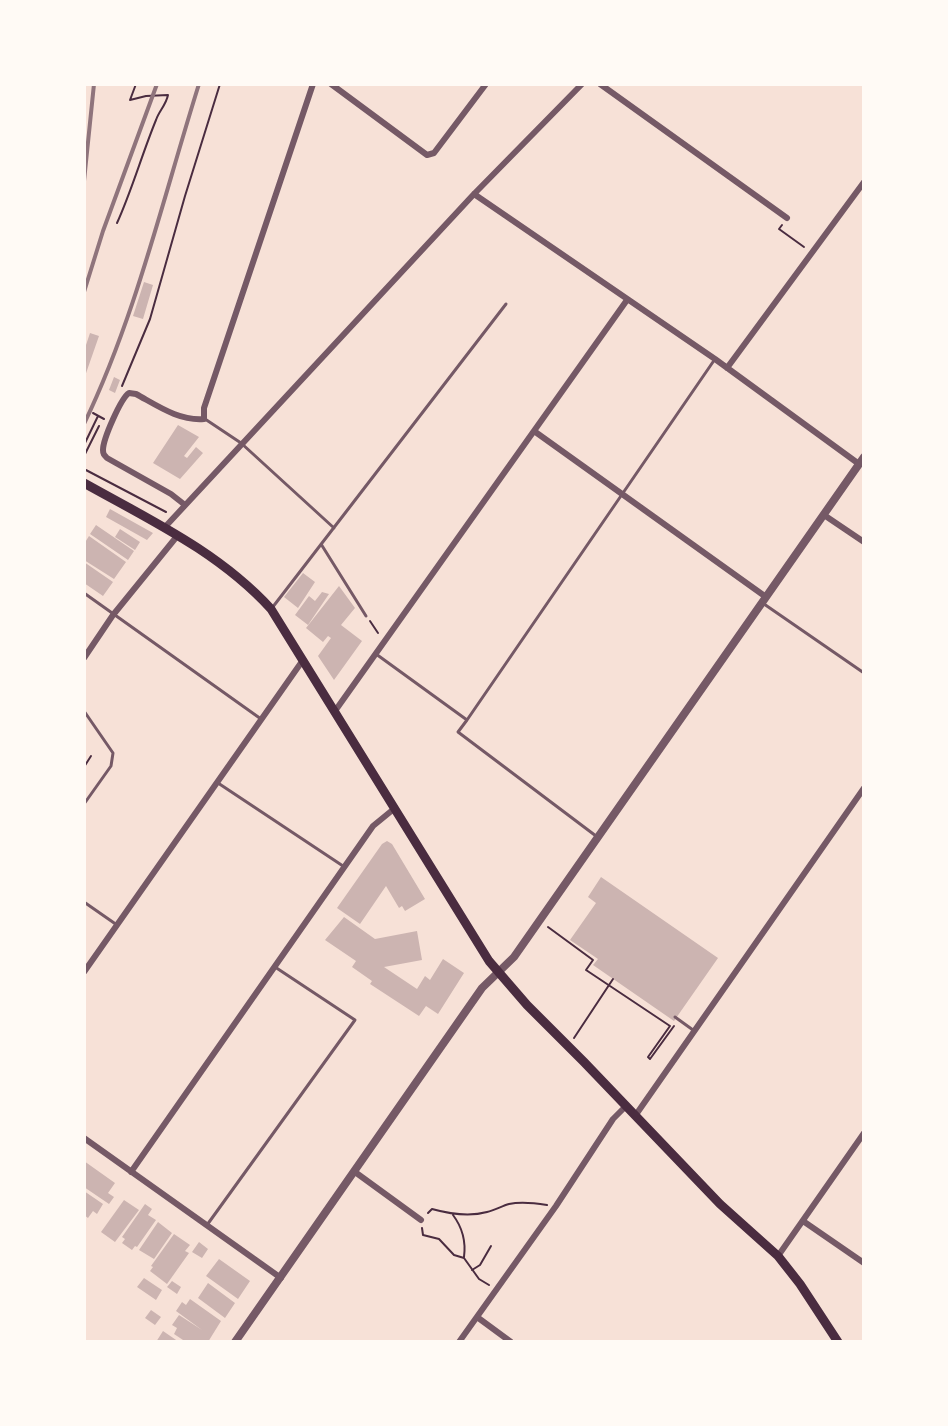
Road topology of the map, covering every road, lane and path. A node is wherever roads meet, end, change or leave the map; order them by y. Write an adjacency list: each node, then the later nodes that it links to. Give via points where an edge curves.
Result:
1 (136, 84): 11 (path, via 130,100 168,95)
2 (220, 84): 17 (path, via 150,319 120,391)
3 (313, 84): 20 (street, via 204,408)
4 (331, 84): 5 (street, via 427,155 434,153)
5 (486, 84)
6 (582, 84): 9 (street)
7 (600, 84): 10 (street)
8 (864, 182): 16 (street)
9 (474, 194): 13 (street); 24 (street)
10 (787, 218): 12 (path, via 779,229)
11 (117, 223)
12 (799, 243)
13 (627, 300): 15 (street); 23 (street)
14 (506, 304): 35 (lane)
15 (715, 359): 16 (street); 30 (lane)
16 (727, 368): 27 (street)
17 (122, 399): 20 (street, via 133,393 181,417); 31 (street, via 104,443 105,456)
18 (93, 413): 19 (path)
19 (98, 416): 21 (path); 25 (path)
20 (204, 419): 24 (lane)
21 (107, 420)
22 (99, 426): 26 (path)
23 (534, 431): 30 (street); 44 (street)
24 (241, 443): 31 (street); 35 (lane)
25 (84, 445)
26 (84, 456)
27 (861, 461): 33 (street)
28 (84, 469): 32 (path)
29 (84, 483): 34 (main road)
30 (623, 494): 40 (street); 52 (lane)
31 (185, 505): 34 (street)
32 (166, 512)
33 (824, 515): 37 (street); 40 (street)
34 (165, 527): 36 (main road)
35 (334, 528): 38 (lane)
36 (178, 535): 41 (main road, via 234,573); 42 (street)
37 (864, 542)
38 (321, 544): 41 (lane); 43 (lane)
39 (84, 593): 42 (lane)
40 (764, 600): 48 (lane); 59 (street)
41 (271, 609): 47 (main road)
42 (113, 615): 46 (street); 51 (lane)
43 (366, 616): 44 (path)
44 (384, 643): 45 (street)
45 (376, 654): 50 (street); 52 (lane)
46 (84, 658)
47 (303, 660): 50 (main road); 51 (street)
48 (864, 673)
49 (84, 711): 57 (lane, via 112,753 111,766)
50 (335, 711): 58 (main road)
51 (261, 720): 55 (street)
52 (467, 720): 59 (lane, via 458,732)
53 (91, 756): 54 (path)
54 (84, 767)
55 (217, 782): 60 (lane); 63 (street)
56 (864, 788): 71 (street)
57 (84, 804)
58 (395, 808): 60 (street, via 373,826); 66 (main road)
59 (598, 837): 62 (street)
60 (344, 867): 64 (street)
61 (84, 902): 63 (lane)
62 (540, 920): 66 (street); 68 (path, via 593,960 586,970)
63 (117, 925): 65 (street)
64 (275, 967): 77 (street); 83 (lane, via 356,1020)
65 (84, 972)
66 (498, 973): 73 (main road); 78 (street, via 482,988)
67 (613, 979): 68 (path)
68 (609, 986): 70 (path, via 670,1026 650,1059); 72 (path)
69 (675, 1017): 71 (lane)
70 (674, 1026)
71 (695, 1032): 74 (street)
72 (574, 1038)
73 (626, 1106): 74 (main road); 79 (street)
74 (635, 1116): 85 (main road, via 720,1204)
75 (864, 1133): 82 (street)
76 (84, 1138): 77 (street)
77 (131, 1172): 83 (street)
78 (355, 1172): 81 (street); 89 (street)
79 (556, 1206): 80 (path, via 511,1203 486,1213); 90 (street)
80 (453, 1215): 81 (path, via 432,1209); 86 (path, via 464,1239)
81 (421, 1220): 86 (path, via 423,1235 439,1239 454,1255)
82 (803, 1221): 85 (street); 87 (street)
83 (207, 1226): 89 (street)
84 (491, 1246): 88 (path, via 480,1265)
85 (778, 1256): 95 (main road)
86 (464, 1258): 88 (path)
87 (864, 1263)
88 (472, 1270): 90 (path)
89 (281, 1278): 92 (street)
90 (496, 1290): 91 (street)
91 (477, 1317): 93 (street); 94 (street)
92 (235, 1342)
93 (459, 1342)
94 (512, 1342)
95 (838, 1342)

